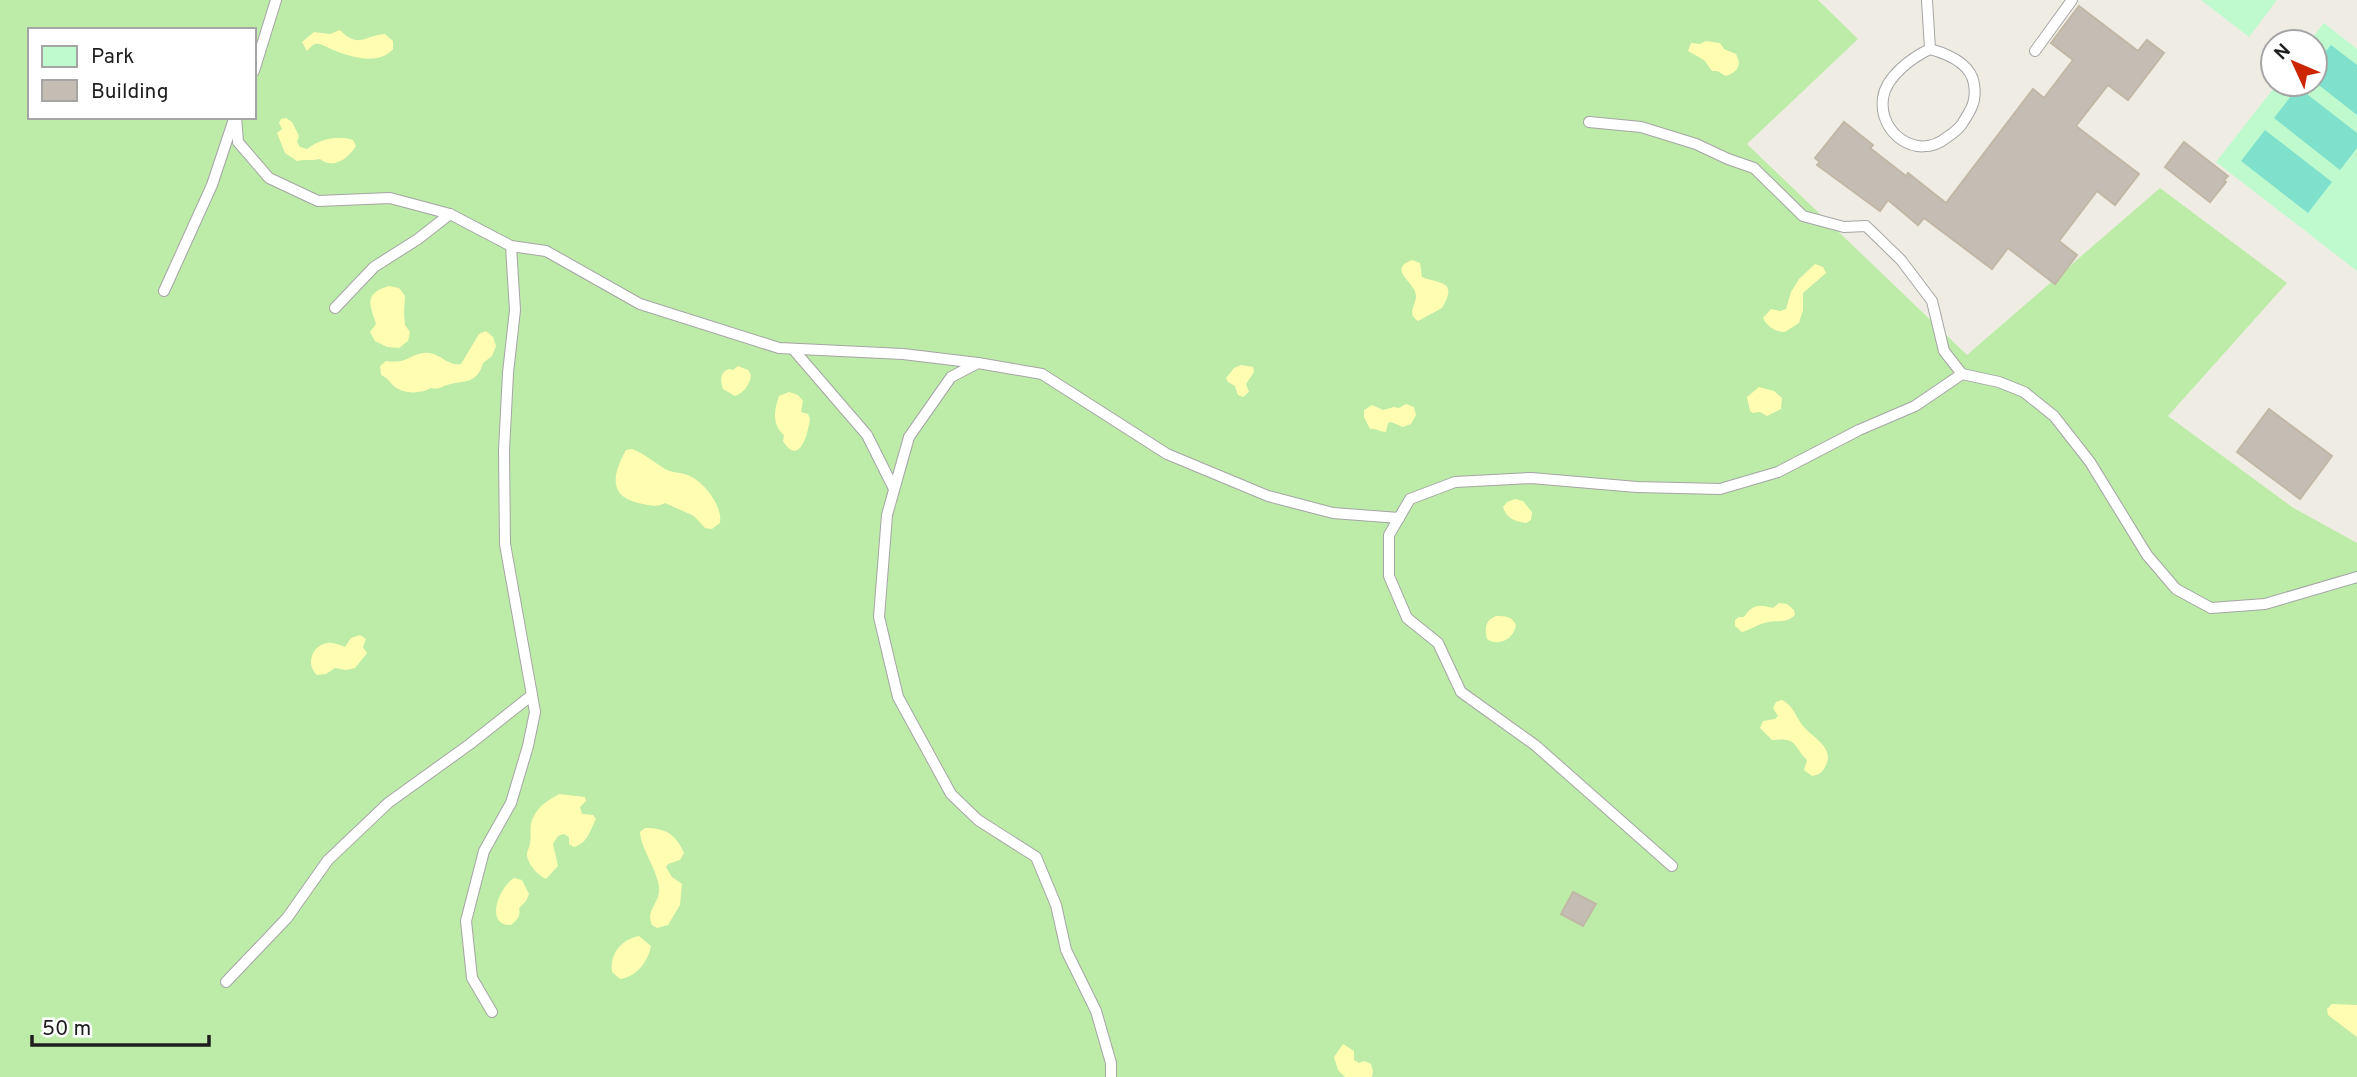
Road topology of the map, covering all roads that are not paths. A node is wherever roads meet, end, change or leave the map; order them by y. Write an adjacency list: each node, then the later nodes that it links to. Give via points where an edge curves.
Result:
1 (276, 0): 6 (lane)
2 (1927, 0): 4 (lane)
3 (2072, 0): 5 (lane)
4 (1930, 49): 4 (lane, via 1913,57 1883,96 1884,117 1896,136 1915,147 1938,145 1959,128 1975,103 1974,81 1962,64)
5 (2035, 51)
6 (256, 65)
7 (234, 119): 12 (lane, via 212,185)
8 (235, 119): 10 (lane, via 238,142 269,178 318,201 390,198)
9 (1590, 122): 16 (lane, via 1641,127 1696,144 1754,168 1803,216 1844,227 1866,226 1901,260 1932,301 1944,351)
10 (450, 214): 11 (lane); 13 (lane, via 374,267)
11 (511, 246): 14 (lane, via 546,251 640,304); 20 (lane, via 515,310 504,450 505,544)
12 (164, 291)
13 (335, 308)
14 (793, 349): 15 (lane); 17 (lane, via 867,435)
15 (978, 363): 17 (lane, via 951,377 909,437); 18 (lane, via 1042,374 1167,454 1268,496 1333,513)
16 (1962, 374): 18 (lane, via 1915,406 1779,472 1720,489 1531,478 1455,481 1409,499); 19 (lane, via 2024,392 2054,416 2090,462 2154,564 2176,589 2211,608 2265,604)
17 (894, 489): 24 (lane, via 887,515 879,617 898,697 951,794 978,820 1036,857 1056,905 1066,950 1096,1011)
18 (1399, 518): 21 (lane, via 1389,535 1389,576 1408,618 1438,643 1461,692 1535,745)
19 (2357, 577)
20 (532, 695): 22 (lane, via 388,803 328,860 287,918); 23 (lane, via 528,746 511,803 484,851 466,921 472,978)
21 (1672, 866)
22 (226, 982)
23 (492, 1013)
24 (1111, 1077)

